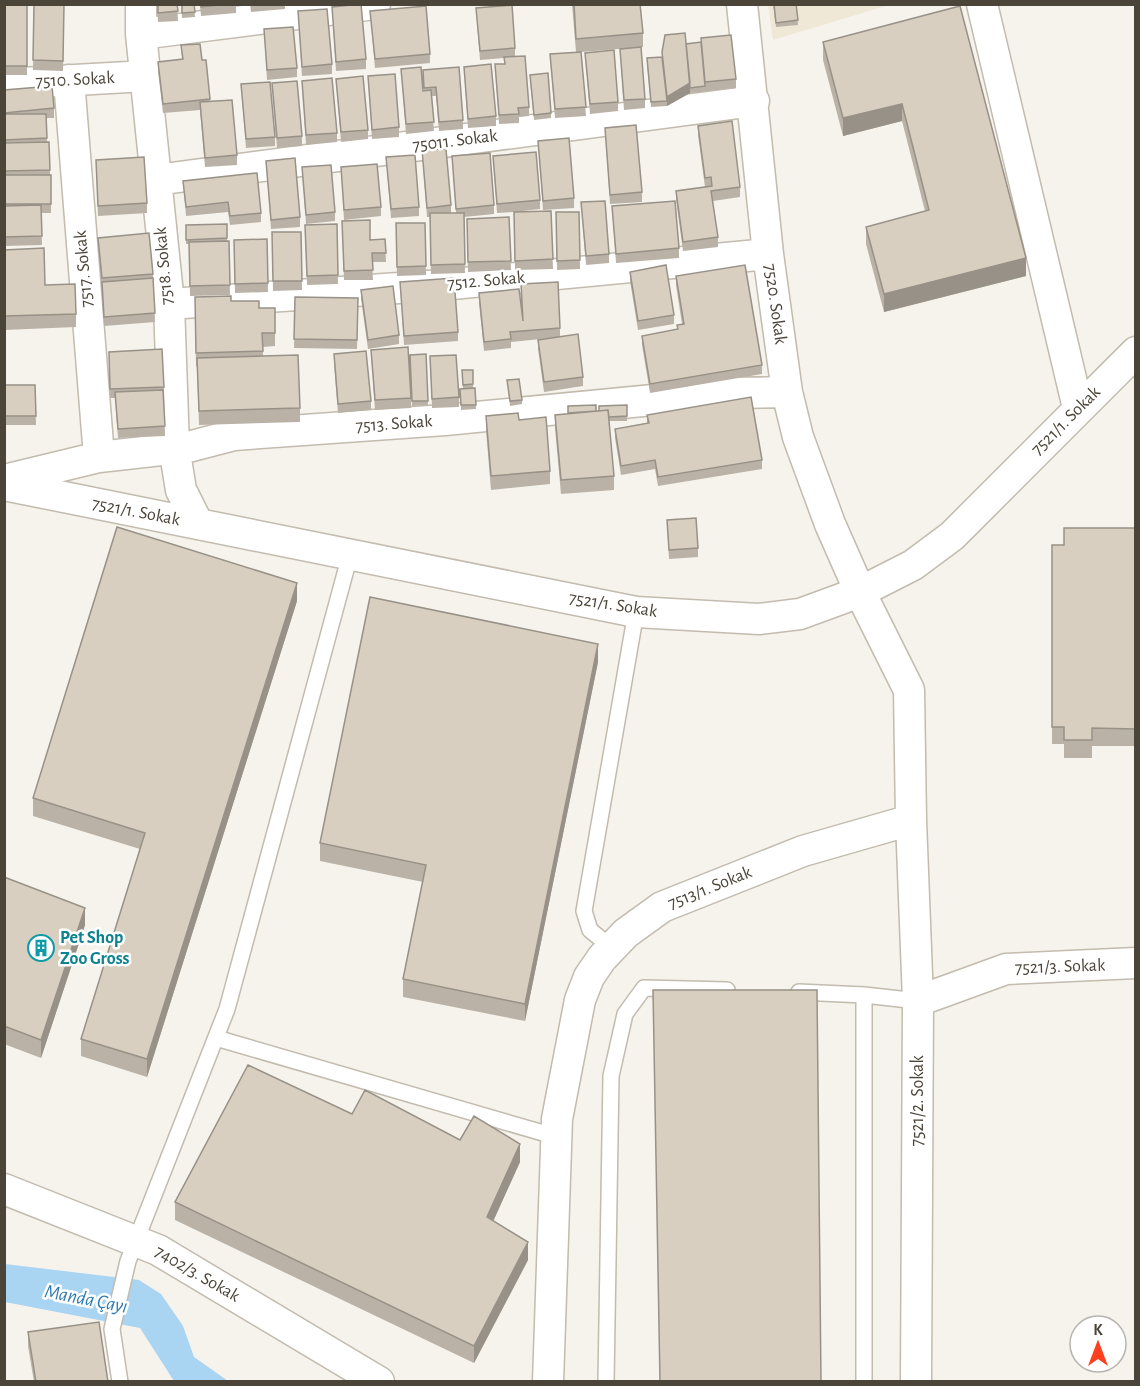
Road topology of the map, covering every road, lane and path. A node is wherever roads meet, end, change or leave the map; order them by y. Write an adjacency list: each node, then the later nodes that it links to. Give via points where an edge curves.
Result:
1 (141, 4): 5 (street, 7518. Sokak)
2 (375, 4): 5 (street)
3 (742, 4): 9 (street, 7520. Sokak)
4 (982, 4): 15 (street)
5 (141, 34): 6 (street, 7518. Sokak)
6 (146, 76): 7 (street, 7510. Sokak); 10 (street, 7518. Sokak)
7 (69, 80): 8 (street, 7510. Sokak); 17 (street, 7517. Sokak)
8 (4, 84)
9 (754, 101): 10 (street, 75011. Sokak); 11 (street, 7520. Sokak)
10 (156, 180): 12 (street, 7518. Sokak)
11 (768, 254): 12 (street, 7512. Sokak, via 442,285); 14 (street, 7520. Sokak)
12 (168, 304): 16 (street, 7518. Sokak)
13 (1136, 352): 15 (street, 7521/1. Sokak)
14 (787, 392): 16 (street, 7513. Sokak, via 726,393 445,420 234,435); 22 (street, 7520. Sokak, via 806,459)
15 (1078, 408): 22 (street, 7521/1. Sokak, via 952,536 913,565)
16 (174, 447): 17 (street, 7513. Sokak); 20 (street, 7518. Sokak, via 181,490)
17 (99, 457): 18 (street, 7513. Sokak)
18 (4, 480)
19 (4, 485): 20 (street, 7521/1. Sokak)
20 (198, 524): 21 (street, 7521/1. Sokak)
21 (350, 555): 23 (street, 7521/1. Sokak); 31 (lane)
22 (860, 592): 23 (street, 7521/1. Sokak, via 800,614 759,619); 24 (street, via 909,690)
23 (636, 612): 25 (lane, via 584,911 590,930)
24 (911, 820): 25 (street, 7513/1. Sokak, via 803,851 663,907); 30 (street, 7521/2. Sokak)
25 (612, 948): 32 (street, 7513/1. Sokak, via 589,977 580,1000 564,1074)
26 (1136, 963): 30 (street, 7521/3. Sokak, via 1006,969)
27 (748, 991): 38 (lane, via 644,988 625,1014 612,1076)
28 (783, 992): 29 (lane)
29 (864, 995): 30 (lane); 39 (lane)
30 (918, 1001): 40 (street, 7521/2. Sokak)
31 (216, 1038): 32 (lane); 34 (lane)
32 (557, 1137): 37 (street, 7513/1. Sokak)
33 (4, 1189): 34 (street, 7402/3. Sokak)
34 (132, 1252): 35 (lane, via 112,1329); 36 (street, 7402/3. Sokak, via 158,1250)
35 (120, 1382)
36 (379, 1382)
37 (548, 1382)
38 (606, 1382)
39 (864, 1382)
40 (916, 1382)

